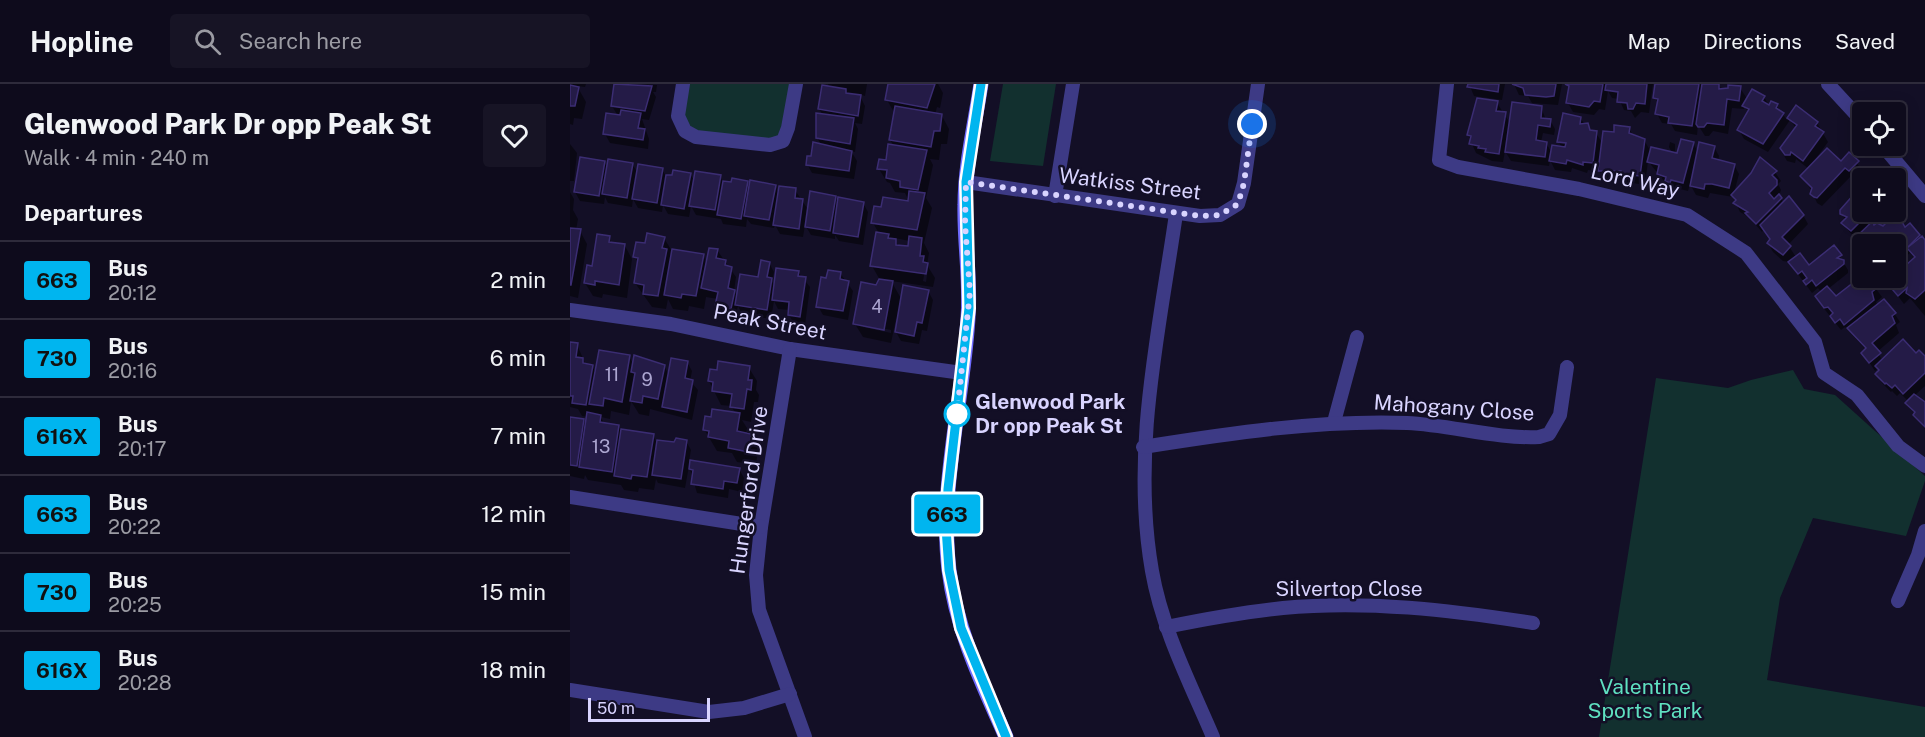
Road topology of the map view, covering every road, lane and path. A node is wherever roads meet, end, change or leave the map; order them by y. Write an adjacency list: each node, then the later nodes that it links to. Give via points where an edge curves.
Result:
1 (683, 84): 2 (street, via 678,116 685,131 696,137 770,145 783,141)
2 (796, 84)
3 (981, 84): 10 (street)
4 (1073, 84): 11 (street)
5 (1258, 84): 13 (street, Watkiss Street, via 1238,204 1220,215)
6 (1447, 84): 21 (street, Lord Way, via 1439,160 1687,215 1746,253 1815,342 1824,373 1857,395 1898,446)
7 (1828, 84): 8 (street)
8 (1852, 110)
9 (1891, 156): 12 (street)
10 (966, 182): 11 (street, Watkiss Street); 18 (street, via 970,292)
11 (1055, 196): 13 (street, Watkiss Street)
12 (1925, 196)
13 (1176, 214): 20 (street)
14 (570, 310): 16 (street, Peak Street, via 671,324)
15 (1357, 337): 19 (street)
16 (790, 349): 18 (street, Peak Street); 23 (street, Hungerford Drive)
17 (1567, 367): 19 (street, Mahogany Close, via 1560,415 1549,434 1539,437 1409,423)
18 (962, 373): 31 (street, via 948,489 949,570 961,628)
19 (1334, 422): 20 (street, Mahogany Close, via 1246,430)
20 (1143, 447): 27 (street, via 1152,572)
21 (1925, 466)
22 (570, 497): 23 (street)
23 (761, 527): 29 (street, Hungerford Drive, via 756,575 759,610)
24 (1925, 531): 25 (street)
25 (1898, 601)
26 (1533, 623): 27 (street, Silvertop Close, via 1406,607 1326,606 1230,614)
27 (1166, 627): 32 (street)
28 (570, 690): 29 (street, via 709,712 744,708)
29 (790, 694): 30 (street, Hungerford Drive)
30 (805, 737)
31 (1006, 737)
32 (1213, 737)

